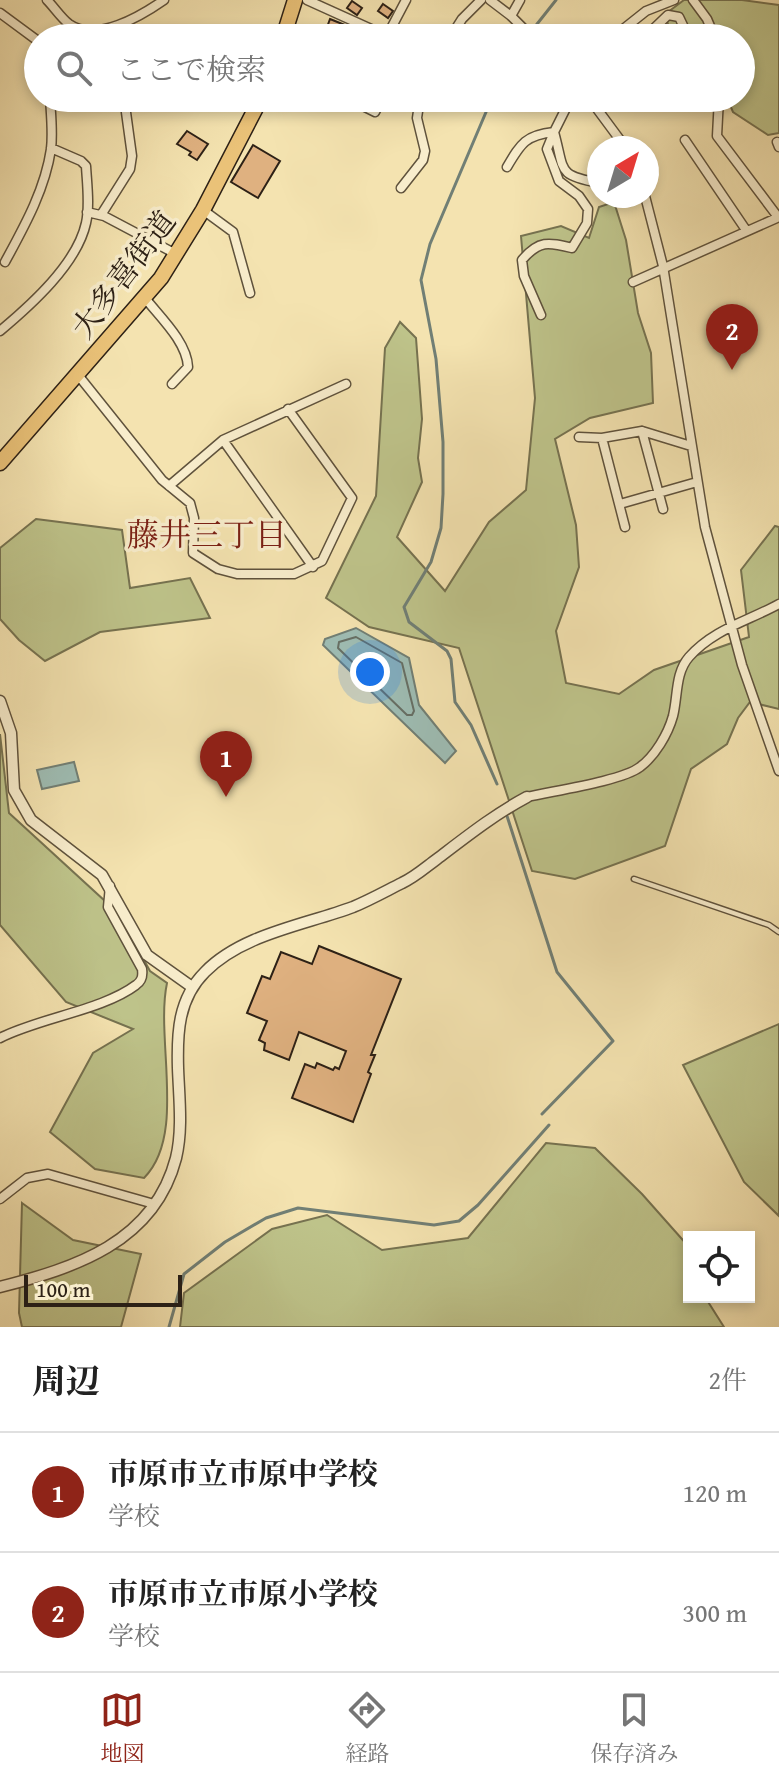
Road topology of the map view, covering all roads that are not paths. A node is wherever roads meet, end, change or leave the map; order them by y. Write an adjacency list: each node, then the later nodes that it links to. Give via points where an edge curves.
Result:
1 (47, 0): 13 (street)
2 (164, 0): 14 (street)
3 (295, 0): 15 (highway)
4 (307, 0): 16 (street)
5 (406, 0): 17 (street)
6 (481, 0): 18 (street)
7 (490, 0): 12 (street)
8 (520, 0): 12 (street)
9 (674, 0): 20 (street)
10 (693, 0): 23 (street)
11 (0, 13): 24 (street)
12 (511, 16): 19 (street)
13 (69, 24)
14 (122, 24)
15 (287, 24)
16 (360, 24)
17 (395, 24)
18 (459, 24)
19 (519, 24)
20 (630, 24)
21 (659, 24): 22 (street, via 668,15 679,17)
22 (682, 24)
23 (709, 24)
24 (24, 31)
25 (50, 112): 35 (street)
26 (126, 112): 42 (street, via 130,169)
27 (254, 112): 40 (highway, 大多喜街道)
28 (418, 112): 38 (street, via 423,160)
29 (564, 112): 32 (street)
30 (599, 112): 33 (street)
31 (718, 112): 43 (street, via 717,136)
32 (554, 132): 36 (street, via 535,134 521,144); 37 (street, via 565,171); 51 (street, via 547,149 559,181 588,209 587,223 572,248 541,243 522,260)
33 (617, 136)
34 (685, 140): 44 (street)
35 (51, 148): 41 (street, via 86,166); 46 (street, via 27,221)
36 (507, 167)
37 (587, 181)
38 (401, 188)
39 (648, 208): 47 (street)
40 (203, 210): 45 (highway, 大多喜街道); 49 (street, via 233,232)
41 (87, 212): 42 (street); 52 (street, via 80,243 36,300)
42 (101, 215): 45 (street)
43 (778, 217): 44 (street)
44 (746, 230): 47 (street)
45 (177, 255): 50 (highway, 大多喜街道)
46 (5, 262)
47 (663, 266): 48 (street); 61 (street)
48 (633, 282)
49 (250, 293)
50 (145, 298): 53 (highway, 大多喜街道); 54 (street, via 188,359 188,367)
51 (541, 315)
52 (0, 331)
53 (78, 375): 62 (highway, 大多喜街道); 64 (street)
54 (172, 384)
55 (346, 384): 56 (street)
56 (288, 409): 60 (street); 69 (street, via 352,498 328,553)
57 (642, 431): 59 (street); 61 (street); 65 (street)
58 (579, 437): 59 (street)
59 (602, 438): 66 (street)
60 (223, 440): 64 (street); 69 (street)
61 (691, 446): 63 (street)
62 (0, 463)
63 (697, 482): 65 (street); 71 (street)
64 (169, 486): 69 (street, via 190,503 193,553 218,569 294,574)
65 (658, 492): 66 (street); 67 (street)
66 (620, 504): 68 (street)
67 (663, 509)
68 (625, 527)
69 (313, 567)
70 (779, 604): 71 (street)
71 (731, 626): 73 (street); 74 (street, via 687,659 667,731 637,770)
72 (0, 701): 76 (street, via 11,733 18,801 31,820)
73 (779, 771)
74 (527, 797): 78 (street, via 406,881 356,906 237,949)
75 (634, 879): 77 (lane)
76 (110, 885): 78 (street, via 147,955); 79 (street, via 108,907 143,977 108,1000)
77 (779, 932)
78 (192, 987): 81 (street, via 178,1024 176,1158)
79 (0, 1038)
80 (0, 1199): 81 (street, via 27,1178 48,1174)
81 (154, 1204): 82 (street, via 132,1231 83,1262)
82 (0, 1287)

